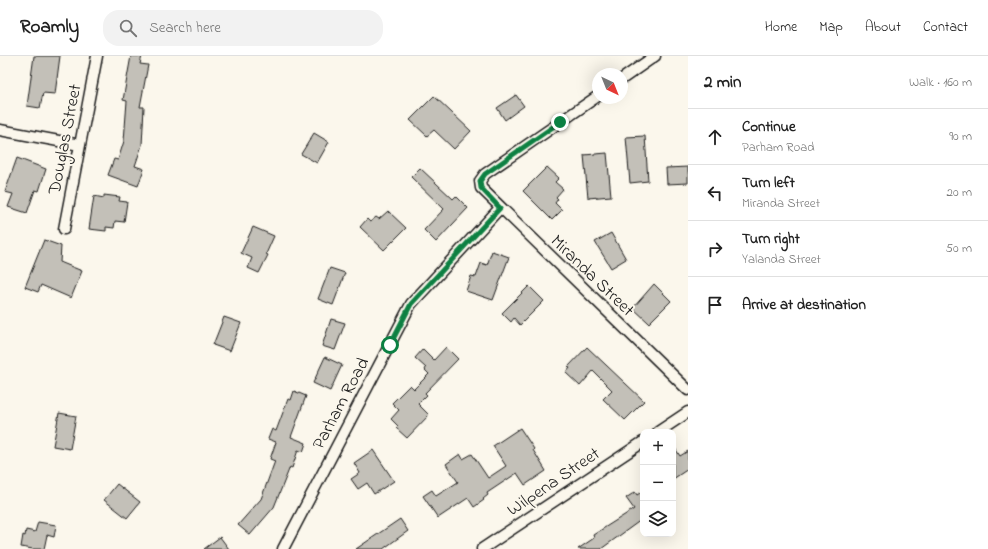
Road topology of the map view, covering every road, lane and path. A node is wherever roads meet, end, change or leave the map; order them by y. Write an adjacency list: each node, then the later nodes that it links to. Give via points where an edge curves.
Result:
1 (97, 56): 6 (street, Douglas Street)
2 (656, 56): 3 (street)
3 (628, 75)
4 (592, 100): 7 (street, Miranda Street, via 485,174 480,181 481,188)
5 (0, 130): 6 (street)
6 (80, 145): 8 (street, Douglas Street)
7 (500, 208): 9 (street, Miranda Street); 13 (street, Parham Road, via 411,304)
8 (64, 229)
9 (688, 390)
10 (688, 412): 11 (street)
11 (662, 429)
12 (640, 444): 14 (street, Wilpena Street)
13 (283, 549)
14 (482, 549)

